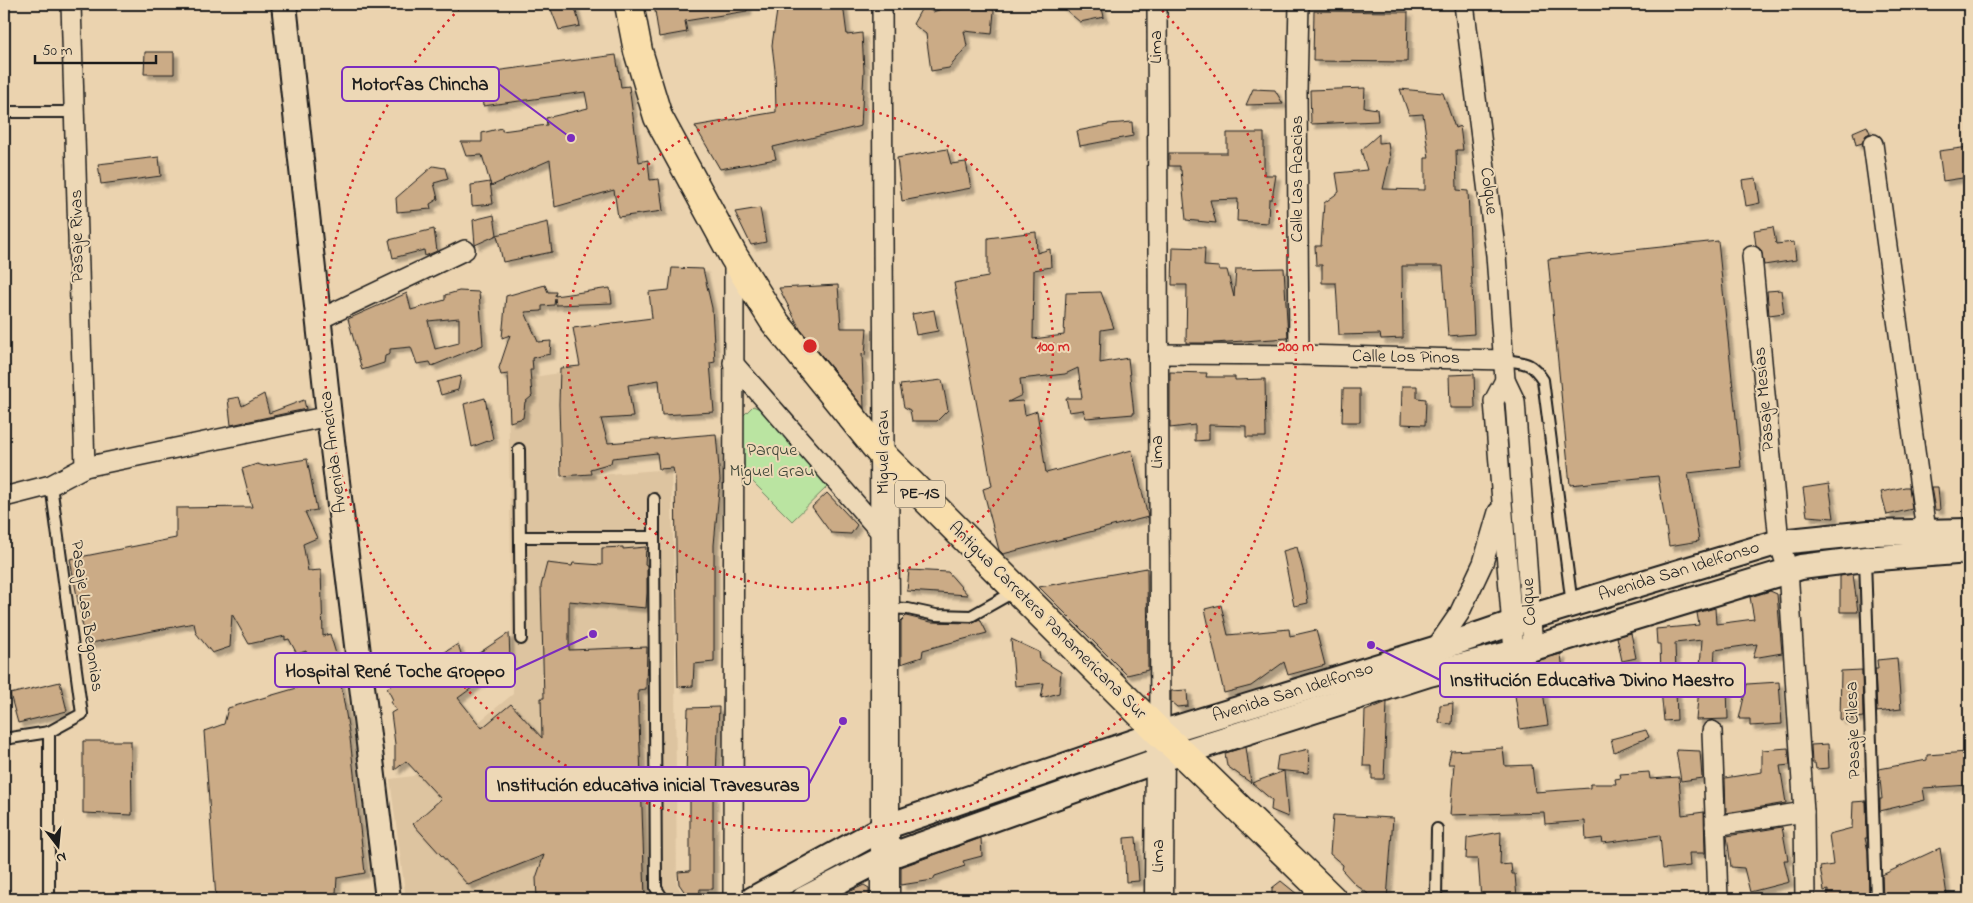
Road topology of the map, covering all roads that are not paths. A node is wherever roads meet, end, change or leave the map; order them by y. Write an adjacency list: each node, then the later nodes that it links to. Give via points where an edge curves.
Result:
1 (71, 4): 9 (street, Pasaje Rivas)
2 (284, 4): 14 (street, Avenida America)
3 (629, 4): 13 (highway, Antigua Carretera Panamericana Sur / PE-1S, via 638,51 658,117)
4 (882, 4): 24 (street, Miguel Grau)
5 (1157, 4): 15 (street, Lima)
6 (1299, 4): 16 (street, Calle Las Acacias)
7 (1464, 4): 17 (street, Colque, via 1496,255)
8 (4, 112): 9 (lane)
9 (76, 112): 25 (street, Pasaje Rivas)
10 (1873, 144): 31 (street)
11 (465, 250): 14 (street)
12 (1752, 256): 35 (street, Pasaje Mesías)
13 (734, 257): 18 (street); 24 (highway, Antigua Carretera Panamericana Sur / PE-1S, via 774,321)
14 (320, 319): 22 (street, Avenida America)
15 (1158, 354): 16 (street, Calle Los Pinos); 48 (street, Lima)
16 (1299, 355): 17 (street, Calle Los Pinos)
17 (1504, 360): 19 (street, Colque); 40 (lane, via 1528,363 1543,380)
18 (733, 362): 20 (street); 21 (street)
19 (1505, 380): 29 (street, Colque, via 1494,402); 42 (street, Colque, via 1515,401 1527,548)
20 (763, 398): 21 (street); 32 (street)
21 (733, 410): 59 (street, via 733,895)
22 (329, 416): 25 (street); 57 (street, Avenida America)
23 (519, 449): 33 (lane)
24 (884, 457): 32 (main road, Miguel Grau); 39 (highway, Antigua Carretera Panamericana Sur / PE-1S)
25 (85, 467): 26 (street)
26 (51, 485): 27 (street); 47 (lane, Pasaje Las Begonias, via 82,714)
27 (4, 497)
28 (654, 499): 34 (lane)
29 (1501, 501): 42 (street, Colque); 44 (street, Colque, via 1483,563 1459,614)
30 (1969, 530): 31 (street, Avenida San Idelfonso)
31 (1926, 531): 35 (street, Avenida San Idelfonso)
32 (884, 536): 41 (main road, Miguel Grau)
33 (520, 537): 34 (lane); 43 (lane)
34 (654, 537): 58 (lane, via 656,888)
35 (1779, 542): 38 (street, Pasaje Mesías); 40 (street, Avenida San Idelfonso)
36 (1969, 551): 37 (street, Avenida San Idelfonso)
37 (1865, 559): 38 (street, Avenida San Idelfonso); 68 (lane, Pasaje Cilesa)
38 (1788, 570): 45 (street, Avenida San Idelfonso); 51 (street, Pasaje Mesías)
39 (1017, 590): 41 (lane, via 971,616); 48 (highway, Antigua Carretera Panamericana Sur / PE-1S)
40 (1572, 605): 42 (street, Avenida San Idelfonso)
41 (885, 608): 53 (main road, Miguel Grau)
42 (1520, 621): 44 (street, Avenida San Idelfonso); 45 (street, Colque)
43 (521, 639)
44 (1435, 649): 48 (street, Avenida San Idelfonso)
45 (1523, 650): 50 (street, Avenida San Idelfonso, via 1429,674)
46 (1712, 730): 52 (street)
47 (49, 732): 49 (lane, Pasaje Las Begonias); 56 (lane)
48 (1160, 734): 50 (highway, Antigua Carretera Panamericana Sur / PE-1S); 53 (street, Avenida San Idelfonso)
49 (4, 739)
50 (1171, 757): 55 (street, Avenida San Idelfonso); 63 (main road, Lima); 64 (highway, Antigua Carretera Panamericana Sur / PE-1S)
51 (1804, 812): 52 (street); 67 (street, Pasaje Mesías)
52 (1715, 826): 66 (street)
53 (884, 828): 55 (main road, Miguel Grau); 60 (street, Avenida San Idelfonso)
54 (1437, 829): 65 (lane)
55 (884, 858): 61 (street, Avenida San Idelfonso); 62 (main road, Miguel Grau)
56 (49, 899)
57 (388, 899)
58 (663, 899)
59 (736, 899)
60 (753, 899)
61 (804, 899)
62 (884, 899)
63 (1159, 899)
64 (1332, 899)
65 (1436, 899)
66 (1718, 899)
67 (1806, 899)
68 (1876, 899)

